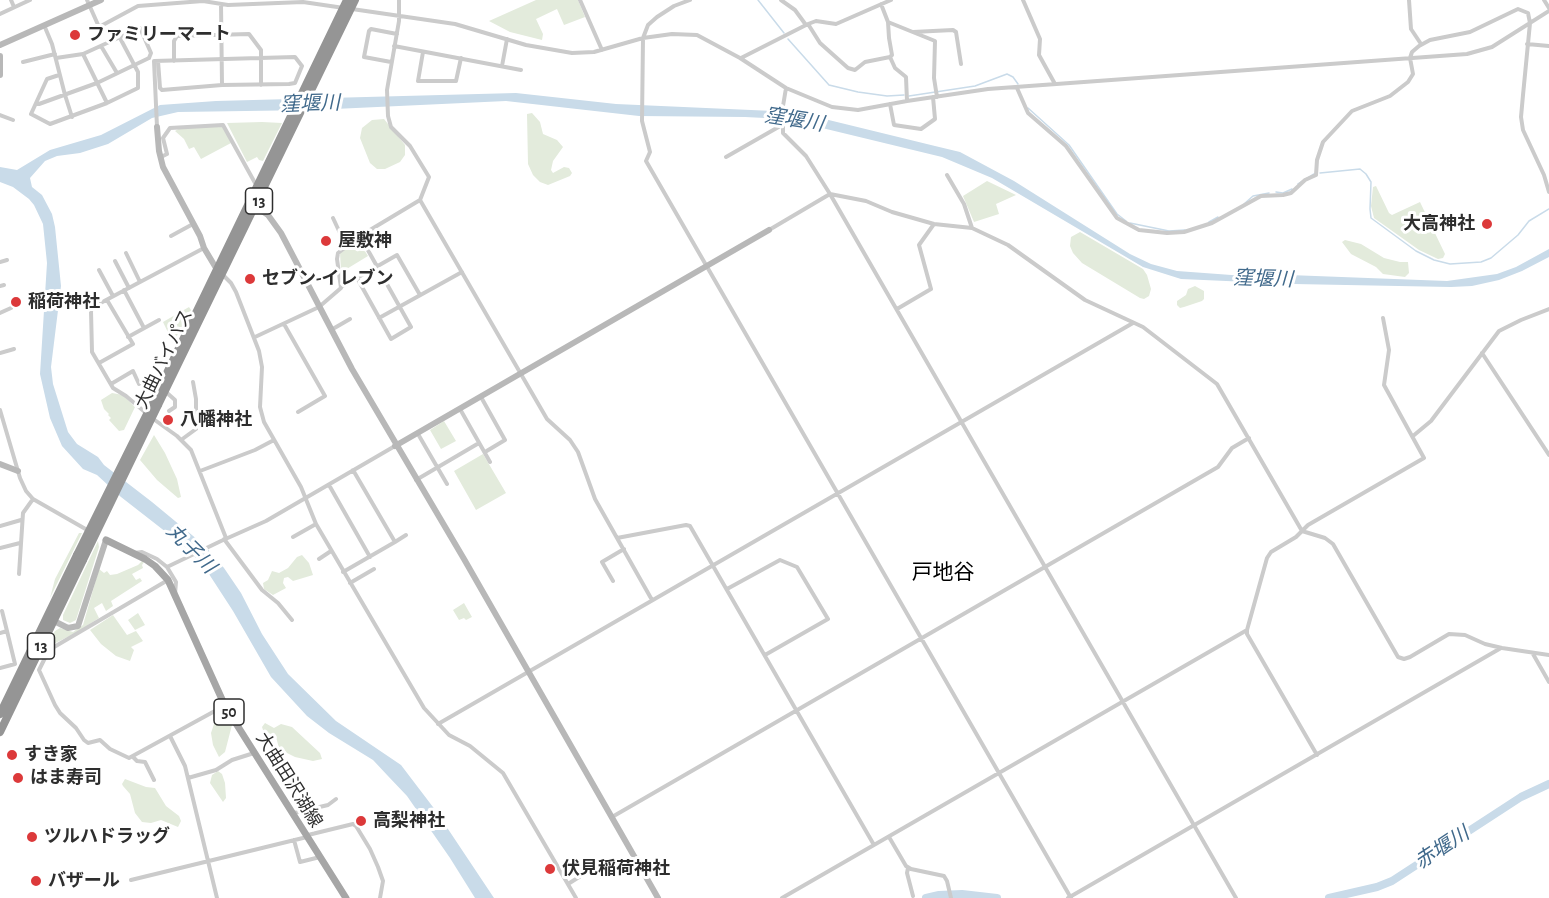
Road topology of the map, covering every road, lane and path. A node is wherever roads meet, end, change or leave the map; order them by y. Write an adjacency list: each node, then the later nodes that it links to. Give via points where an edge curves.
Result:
1 (11, 0): 20 (street)
2 (30, 0): 20 (street)
3 (101, 0): 15 (street)
4 (355, 0): 19 (highway, 大曲バイパス / 13)
5 (399, 0): 23 (street)
6 (580, 0): 40 (street)
7 (690, 0): 32 (street, via 657,17 648,25)
8 (781, 0): 27 (street)
9 (891, 0): 18 (street)
10 (1023, 0): 64 (street, via 1040,39 1039,55)
11 (1409, 0): 34 (street, via 1411,29)
12 (1544, 0): 21 (street)
13 (303, 1): 14 (street); 19 (street)
14 (249, 2): 17 (street)
15 (88, 3): 16 (street, via 99,27 138,6); 26 (street)
16 (152, 3): 17 (street)
17 (220, 4): 30 (street)
18 (881, 4): 24 (street); 27 (street, via 836,24 816,21)
19 (347, 5): 23 (street); 78 (highway, 大曲バイパス / 13)
20 (14, 7): 22 (street)
21 (1549, 10): 25 (street)
22 (0, 14)
23 (399, 15): 29 (street); 33 (street, via 455,24)
24 (888, 22): 28 (street); 45 (street)
25 (1530, 23): 34 (street, via 1528,13 1518,9 1470,32); 35 (street); 50 (street, via 1479,52)
26 (44, 25): 36 (street); 44 (street)
27 (807, 25): 45 (street, via 820,43 848,68 855,70 865,62); 49 (street)
28 (912, 32): 56 (street, via 953,30); 70 (street, via 936,43)
29 (397, 34): 38 (street); 55 (street, via 371,29 364,57)
30 (221, 36): 47 (street, via 249,34 261,51); 51 (street); 53 (street, via 177,36)
31 (120, 38): 37 (street); 46 (street, via 140,28 151,53); 57 (street)
32 (643, 38): 40 (street); 49 (street, via 697,35); 103 (street, via 642,121 650,152 646,161)
33 (507, 39): 40 (street, via 572,53); 58 (street)
34 (1421, 44): 50 (street)
35 (1527, 44): 39 (street); 85 (street, via 1521,117)
36 (0, 45)
37 (101, 46): 42 (street); 60 (street)
38 (394, 46): 41 (street); 55 (street)
39 (1549, 46)
40 (602, 50)
41 (423, 52): 48 (street); 48 (street, via 418,81 456,81)
42 (83, 54): 44 (street); 63 (street)
43 (0, 56): 61 (street)
44 (55, 56): 54 (street); 62 (street)
45 (890, 57): 71 (street, via 906,77)
46 (149, 58): 52 (street); 57 (street)
47 (261, 58): 51 (street); 66 (street); 66 (street, via 295,57 302,66 295,83)
48 (460, 58): 58 (street)
49 (740, 58): 68 (street)
50 (1410, 58): 64 (street); 67 (street, via 1413,74 1402,87 1352,111 1323,142 1315,176 1291,193 1261,196 1212,223 1176,233 1139,230 1117,218 1066,146 1028,113)
51 (222, 60): 53 (street); 65 (street)
52 (156, 61): 53 (street); 65 (street, via 162,90); 80 (street)
53 (174, 61)
54 (23, 62)
55 (392, 62): 87 (street, via 388,117 391,127 410,146 429,177)
56 (962, 64)
57 (134, 65): 60 (street); 72 (street, via 138,88)
58 (502, 66): 59 (street)
59 (521, 70)
60 (117, 73): 63 (street)
61 (0, 75)
62 (59, 75): 69 (street); 73 (street, via 47,79)
63 (97, 83): 69 (street); 72 (street)
64 (1055, 84): 67 (street)
65 (222, 85): 66 (street)
66 (261, 85)
67 (1019, 87): 70 (street)
68 (786, 88): 74 (street, via 846,110); 79 (street)
69 (65, 95): 73 (street); 76 (street)
70 (936, 97): 71 (street); 74 (street, via 935,119 921,129 894,125)
71 (907, 101): 74 (street)
72 (107, 103): 76 (street)
73 (36, 104): 76 (street, via 31,114 50,124)
74 (890, 104)
75 (0, 115): 77 (street)
76 (72, 117)
77 (13, 120)
78 (291, 125): 88 (highway, 大曲バイパス / 13); 105 (highway, 大曲バイパス / 13)
79 (782, 125): 82 (street); 86 (street, via 783,133 806,156)
80 (157, 127): 81 (street)
81 (161, 157): 84 (street, via 167,154 163,138 170,128 224,125); 90 (street)
82 (726, 157)
83 (947, 175): 92 (street, via 964,204)
84 (255, 183)
85 (1549, 192)
86 (830, 194): 91 (street, via 866,201); 93 (street); 117 (street)
87 (420, 200): 95 (street); 106 (street)
88 (256, 207): 105 (highway, 大曲バイパス / 13); 115 (street, via 277,227)
89 (333, 218): 96 (street)
90 (194, 224): 94 (street); 97 (street)
91 (934, 224): 92 (street); 117 (street, via 920,245 931,289)
92 (972, 228): 125 (street, via 1008,245 1085,300)
93 (769, 230): 103 (street)
94 (171, 236)
95 (360, 236): 96 (street); 102 (street)
96 (346, 246): 109 (street, via 337,260)
97 (204, 248): 105 (street); 108 (street)
98 (126, 253): 108 (street)
99 (7, 260): 101 (street)
100 (115, 261): 110 (street)
101 (0, 262)
102 (377, 266): 107 (street); 111 (street, via 397,255); 114 (street)
103 (706, 266): 134 (street); 164 (street)
104 (99, 270): 112 (street)
105 (219, 271): 129 (street, via 231,284); 138 (highway, 大曲バイパス / 13); 140 (highway, 大曲バイパス / 13)
106 (462, 272): 111 (street); 134 (street)
107 (357, 278): 109 (street); 120 (street)
108 (140, 282): 110 (street)
109 (340, 288): 115 (street)
110 (126, 289): 112 (street); 126 (street)
111 (420, 295): 114 (street)
112 (113, 296): 113 (street)
113 (107, 300): 128 (street); 133 (street, via 91,311 92,352)
114 (399, 306): 120 (street); 120 (street, via 411,327 392,339)
115 (319, 307): 124 (street); 127 (street)
116 (11, 308): 119 (street)
117 (897, 309): 145 (street)
118 (1549, 309): 131 (street, via 1499,331)
119 (0, 313)
120 (379, 318)
121 (1383, 318): 147 (street, via 1389,350 1384,385)
122 (350, 319): 127 (street)
123 (159, 320): 126 (street)
124 (284, 324): 129 (street); 144 (street, via 325,396)
125 (1133, 324): 145 (street); 148 (street, via 1143,327 1217,384)
126 (144, 328): 128 (street)
127 (331, 330): 152 (street)
128 (128, 337): 133 (street, via 133,344)
129 (255, 338): 150 (street, via 262,367 262,416)
130 (14, 348): 132 (street)
131 (1482, 352): 147 (street, via 1431,421); 154 (street)
132 (0, 353)
133 (99, 363): 136 (street)
134 (521, 374): 139 (street); 173 (street, via 547,419 578,452 590,487)
135 (193, 382): 149 (street, via 196,429)
136 (111, 384): 137 (street, via 133,371); 149 (street)
137 (139, 384)
138 (165, 391): 140 (highway, 大曲バイパス / 13); 143 (street, via 175,400 175,407)
139 (481, 397): 141 (street); 153 (street, via 504,440)
140 (156, 404): 197 (highway, 大曲バイパス / 13, bridge)
141 (460, 409): 146 (street); 151 (street)
142 (0, 410): 159 (street)
143 (169, 411)
144 (298, 412)
145 (963, 422): 164 (street); 185 (street)
146 (418, 433): 152 (street); 157 (street)
147 (1413, 436): 170 (street, via 1424,458)
148 (1249, 438): 170 (street); 185 (street, via 1232,448 1218,467)
149 (181, 440): 160 (street, via 191,450)
150 (274, 440): 160 (street); 165 (street)
151 (479, 443): 153 (street); 157 (street)
152 (396, 446): 158 (street); 161 (street)
153 (485, 452): 155 (street)
154 (1549, 454)
155 (490, 462)
156 (0, 464): 159 (street)
157 (438, 468): 161 (street); 162 (street)
158 (353, 470): 163 (street); 176 (street)
159 (18, 471): 166 (street)
160 (200, 471): 174 (street)
161 (417, 480): 208 (street)
162 (447, 484)
163 (329, 485): 165 (street); 182 (street)
164 (838, 494): 184 (street); 202 (street)
165 (304, 498): 168 (street); 174 (street, via 266,521)
166 (33, 499): 167 (street); 175 (street)
167 (21, 520): 169 (street); 177 (street)
168 (316, 524): 172 (street); 180 (street)
169 (0, 526)
170 (1302, 531): 199 (street, via 1267,558); 203 (street, via 1333,544 1398,657 1410,657 1449,634)
171 (406, 535): 176 (street)
172 (293, 537)
173 (617, 538): 179 (street); 184 (street, via 690,526)
174 (224, 539): 186 (street); 198 (street, via 262,590)
175 (106, 540): 181 (main road, 大曲田沢湖線 / 50); 197 (street, via 78,626 68,628)
176 (395, 542): 182 (street)
177 (20, 543): 178 (street); 189 (street)
178 (0, 548)
179 (624, 549): 191 (street, via 602,562); 195 (street)
180 (331, 551): 183 (street); 188 (street)
181 (133, 553): 186 (street, via 142,552); 190 (main road, 大曲田沢湖線 / 50, via 155,566)
182 (370, 557): 188 (street)
183 (319, 559)
184 (714, 566): 193 (street); 195 (street)
185 (1046, 566): 202 (street); 210 (street)
186 (168, 567): 194 (street, via 176,582)
187 (374, 569): 192 (street)
188 (343, 572): 192 (street)
189 (20, 574)
190 (168, 580): 194 (main road, 大曲田沢湖線 / 50); 219 (street, via 49,650 39,670 60,713 84,740 100,740 124,757)
191 (613, 581)
192 (350, 583): 214 (street, via 424,708)
193 (727, 589): 205 (street); 205 (street, via 780,560 797,567 828,620)
194 (175, 594): 211 (main road, 大曲田沢湖線 / 50)
195 (652, 600): 208 (street)
196 (2, 611): 200 (street)
197 (50, 619): 213 (highway, 大曲バイパス / 13); 215 (highway, 大曲バイパス / 13)
198 (292, 620)
199 (1247, 630): 210 (street); 218 (street)
200 (7, 631): 201 (street); 207 (street, via 15,664)
201 (0, 633)
202 (921, 638): 212 (street); 220 (street)
203 (1502, 648): 204 (street); 218 (street)
204 (1532, 654): 206 (street); 209 (street)
205 (765, 655): 212 (street)
206 (1549, 655)
207 (0, 668)
208 (528, 672): 214 (street); 225 (street)
209 (1549, 682)
210 (1123, 701): 220 (street); 226 (street)
211 (225, 706): 216 (street); 217 (main road, 大曲田沢湖線 / 50)
212 (797, 710): 225 (street); 230 (street)
213 (0, 714)
214 (438, 724): 236 (street, via 503,773)
215 (0, 732)
216 (170, 736): 219 (street); 221 (street, via 184,761)
217 (255, 753): 221 (street); 224 (main road, 大曲田沢湖線 / 50)
218 (1317, 755): 226 (street)
219 (133, 757): 222 (street, via 145,762)
220 (999, 773): 228 (street); 245 (street)
221 (188, 778): 232 (street)
222 (153, 780)
223 (336, 799): 224 (street, via 328,805)
224 (293, 813): 227 (main road, 大曲田沢湖線 / 50)
225 (611, 817): 242 (street)
226 (1195, 825): 245 (street); 246 (street)
227 (307, 836): 229 (street); 231 (main road, 大曲田沢湖線 / 50); 240 (street, via 356,826 383,881)
228 (889, 837): 230 (street); 233 (street)
229 (294, 840): 231 (street, via 300,862); 232 (street)
230 (874, 845): 243 (street)
231 (320, 857): 239 (main road, 大曲田沢湖線 / 50)
232 (208, 861): 235 (street); 238 (street)
233 (908, 868): 237 (street); 244 (street, via 944,876)
234 (587, 872): 236 (street)
235 (131, 880)
236 (568, 884): 241 (street)
237 (913, 896)
238 (218, 898)
239 (346, 898)
240 (380, 898)
241 (576, 898)
242 (658, 898)
243 (782, 898)
244 (951, 898)
245 (1070, 898)
246 (1236, 898)

